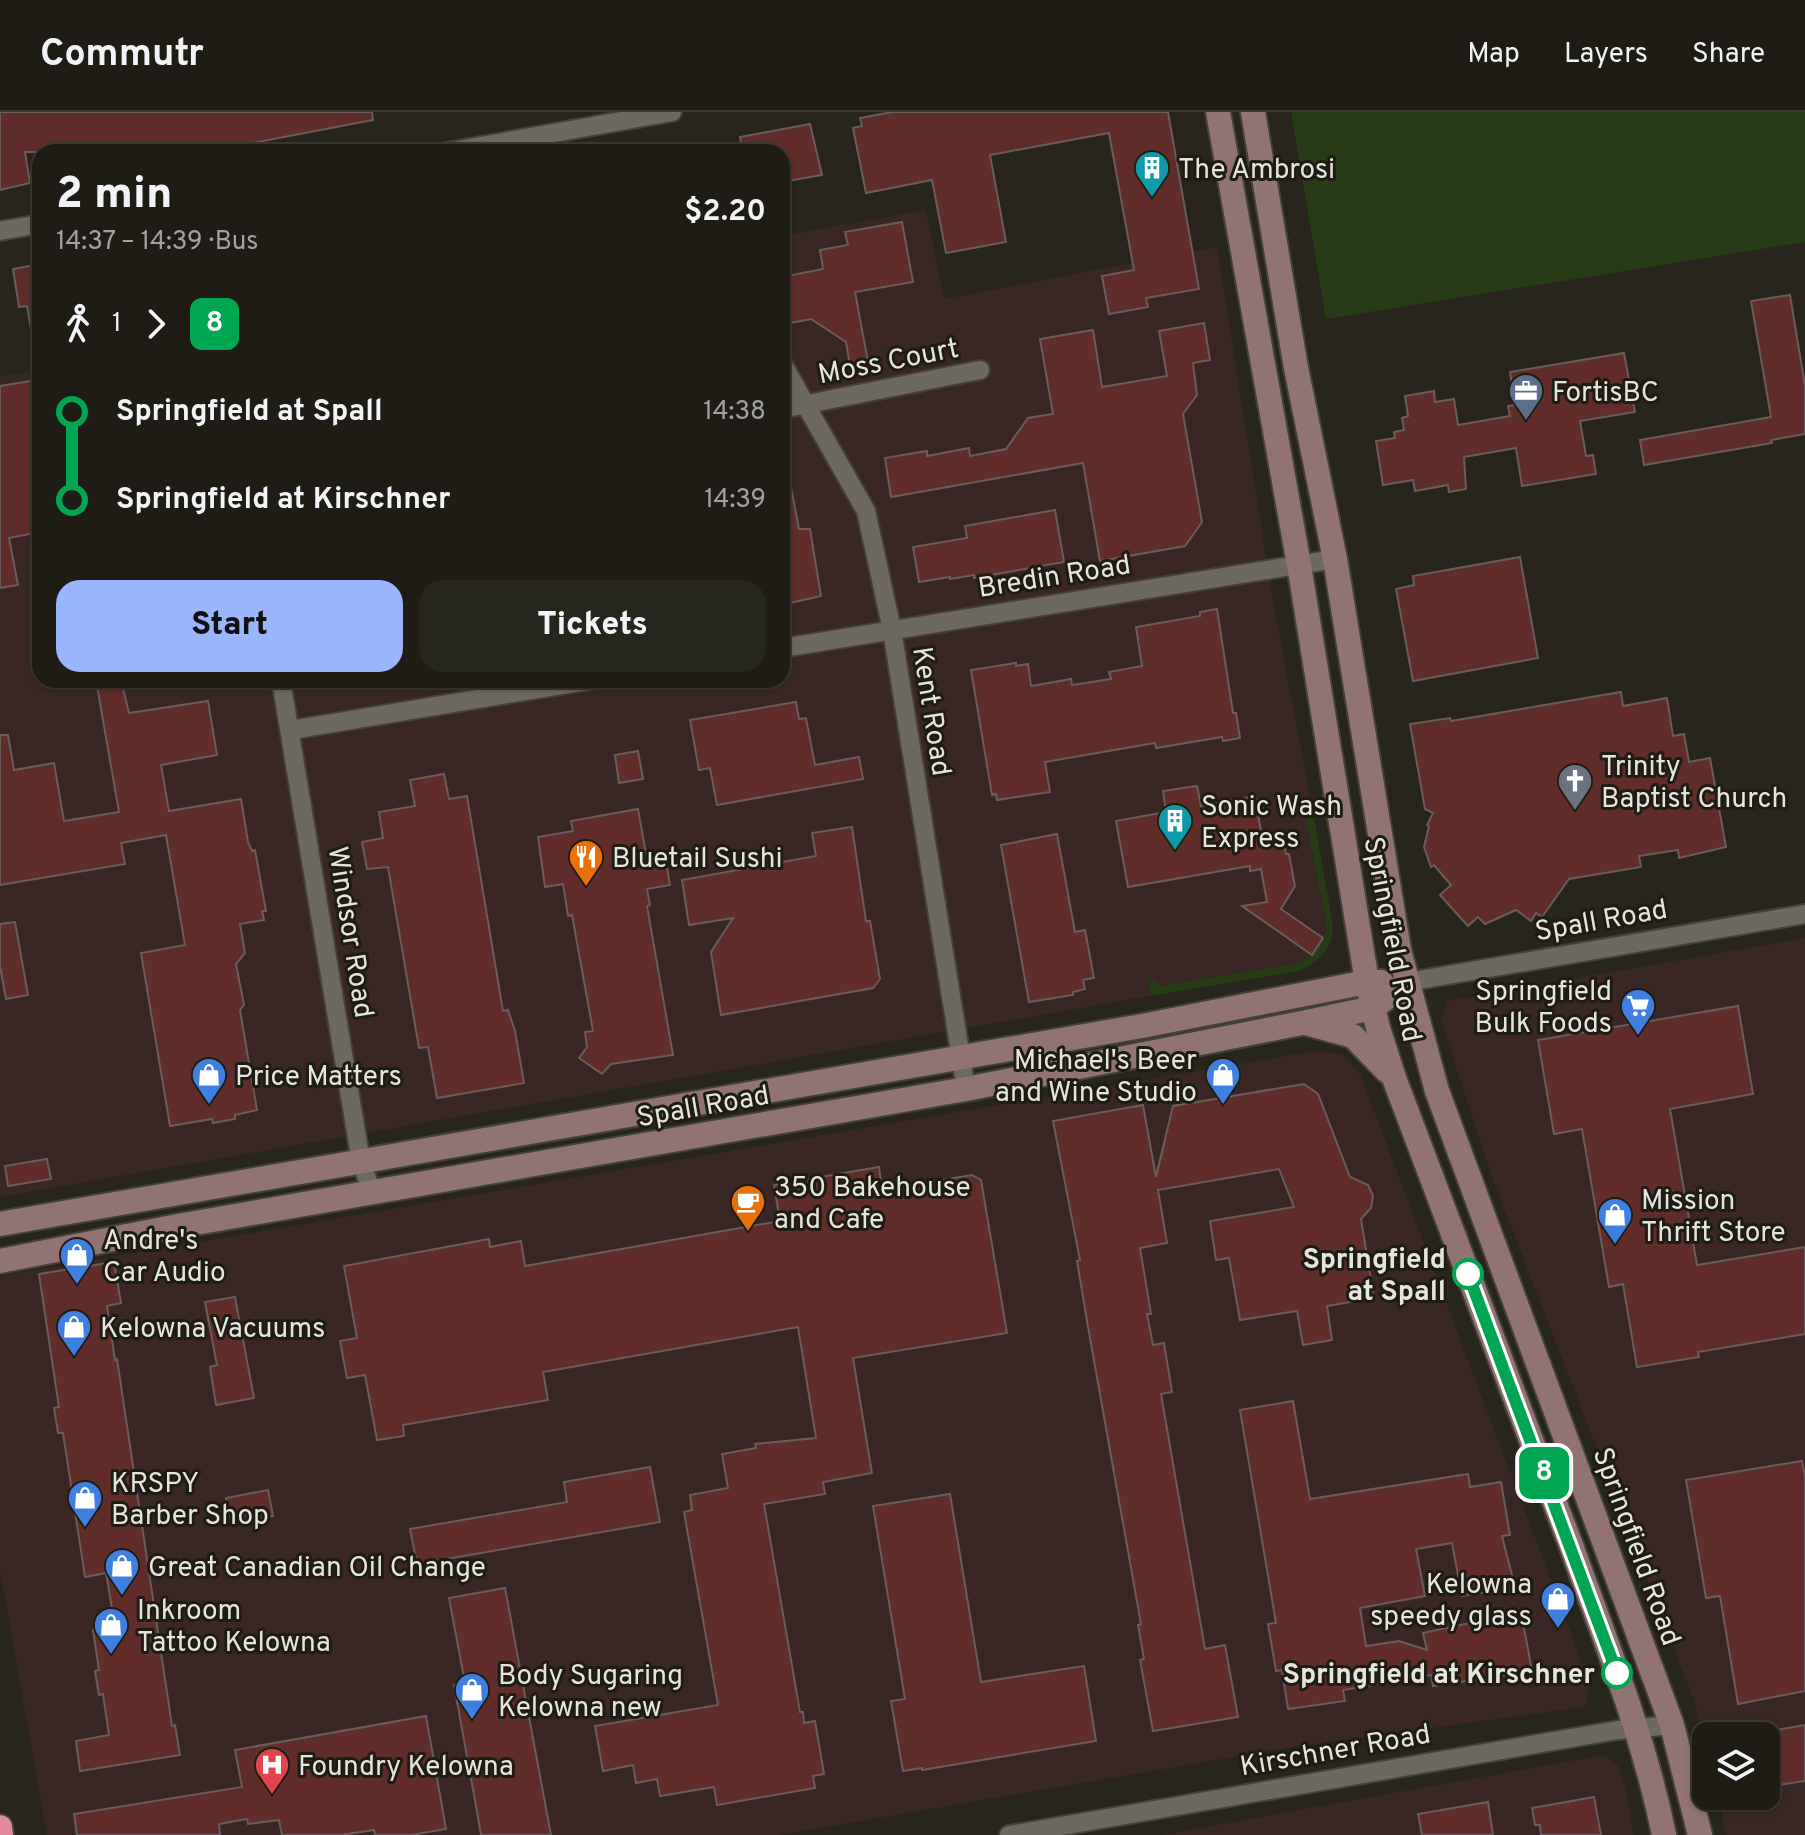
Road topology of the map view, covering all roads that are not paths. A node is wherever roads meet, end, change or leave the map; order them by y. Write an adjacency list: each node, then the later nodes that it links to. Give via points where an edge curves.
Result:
1 (672, 112): 4 (street)
2 (1218, 112): 12 (main road, Springfield Road)
3 (1253, 112): 11 (main road, Springfield Road)
4 (492, 144)
5 (32, 225): 6 (street)
6 (0, 231)
7 (980, 370): 9 (street, Moss Court)
8 (790, 376): 9 (street, Kent Road)
9 (807, 404): 10 (street, Moss Court); 13 (street, Kent Road, via 866,511)
10 (790, 407)
11 (1335, 559): 12 (street, Bredin Road); 20 (main road, Springfield Road)
12 (1299, 565): 13 (street, Bredin Road); 19 (main road, Springfield Road)
13 (892, 630): 14 (street, Bredin Road); 23 (street, Kent Road)
14 (790, 647)
15 (283, 688): 17 (street, Windsor Road)
16 (544, 688): 17 (street)
17 (291, 730): 26 (street, Windsor Road)
18 (1805, 914): 20 (street, Spall Road)
19 (1367, 982): 20 (main road, Spall Road); 21 (main road, Springfield Road); 23 (main road, Spall Road)
20 (1407, 982): 21 (main road, Spall Road); 30 (main road, Springfield Road, via 1437,1091)
21 (1373, 1008): 22 (main road, Spall Road); 24 (main road, Springfield Road)
22 (1302, 1023): 24 (main road, via 1353,1036); 25 (main road, Spall Road)
23 (961, 1056): 25 (street, Kent Road); 26 (main road, Spall Road)
24 (1394, 1078): 31 (main road, Springfield Road)
25 (966, 1089): 27 (main road, Spall Road)
26 (361, 1162): 27 (street, Windsor Road); 28 (main road, Spall Road)
27 (372, 1192): 29 (main road, Spall Road)
28 (0, 1224)
29 (0, 1261)
30 (1672, 1725): 31 (street, Kirschner Road); 36 (main road, Springfield Road)
31 (1637, 1727): 34 (street, Kirschner Road); 35 (main road, Springfield Road)
32 (0, 1827): 33 (highway)
33 (1, 1835)
34 (1009, 1835)
35 (1664, 1835)
36 (1700, 1835)

